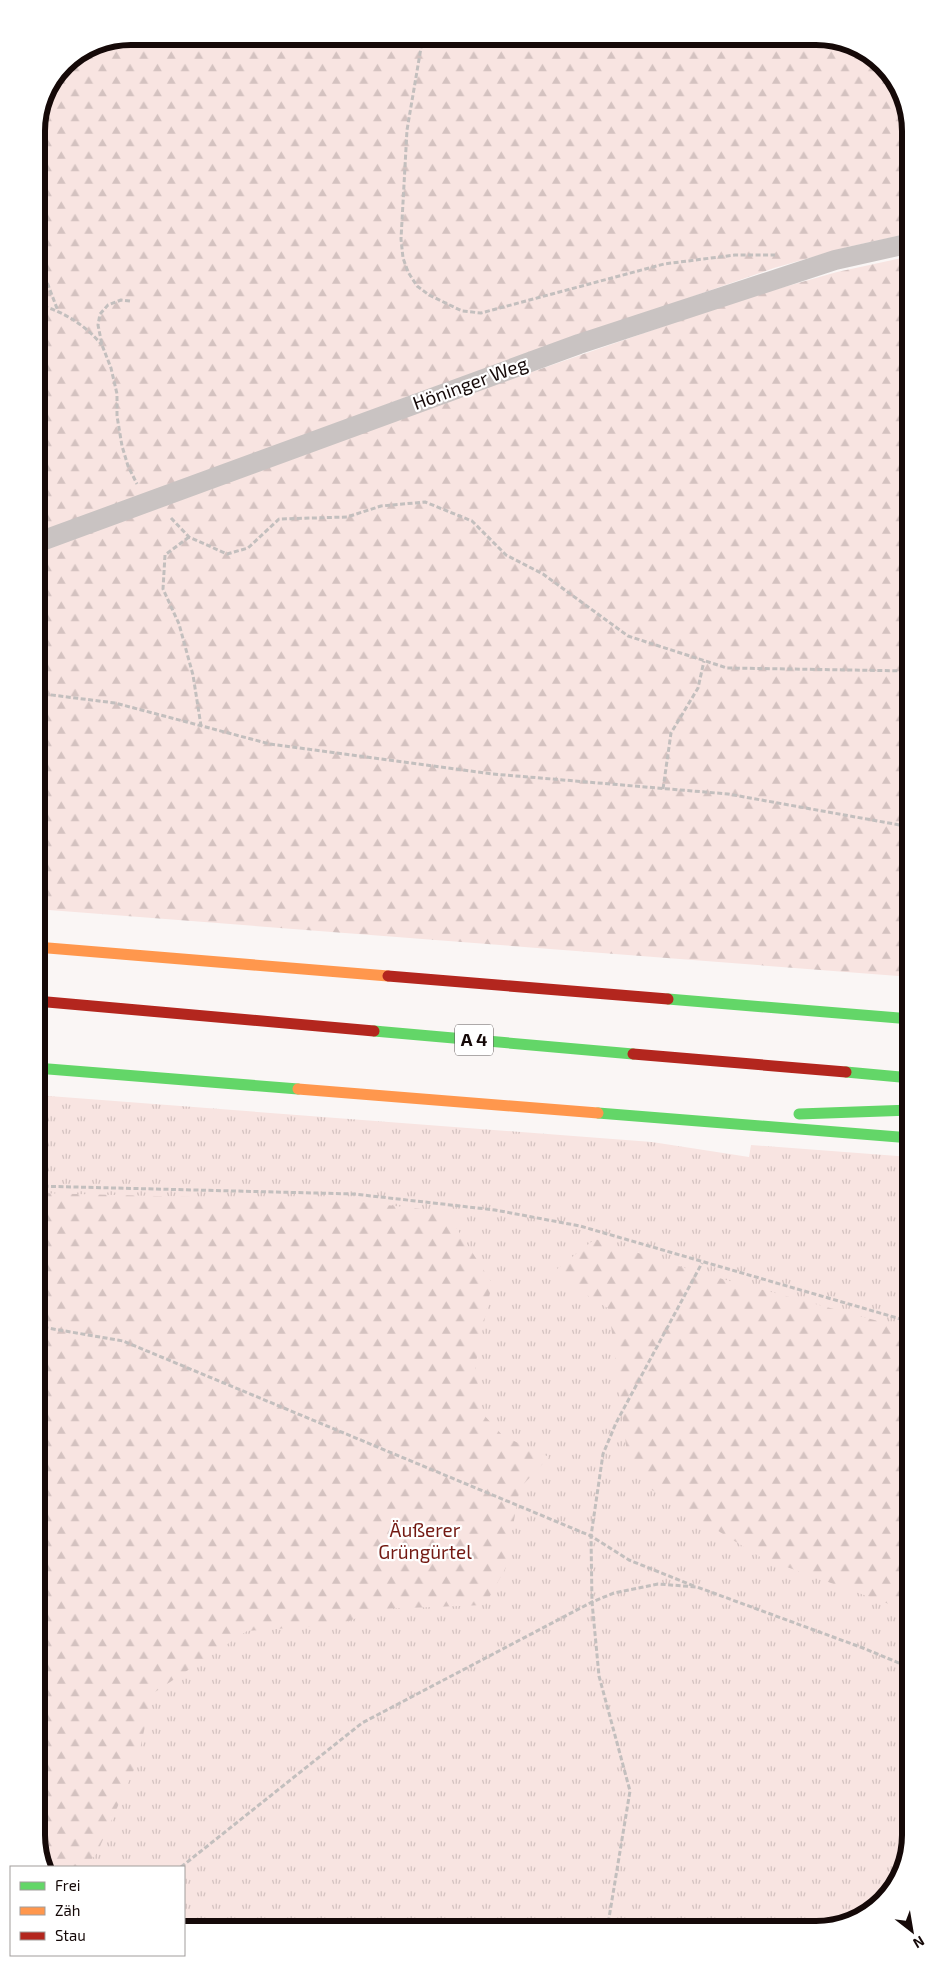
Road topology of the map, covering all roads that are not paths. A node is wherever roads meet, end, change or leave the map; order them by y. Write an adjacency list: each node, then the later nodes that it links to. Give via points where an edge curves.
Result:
1 (902, 245): 2 (street, Höninger Weg, via 835,260 588,341)
2 (45, 540)
3 (45, 948): 5 (highway)
4 (45, 1003): 7 (highway, A 4)
5 (902, 1018)
6 (45, 1069): 11 (highway)
7 (902, 1077)
8 (902, 1110): 10 (highway)
9 (767, 1114): 11 (highway)
10 (787, 1114)
11 (658, 1118): 12 (highway)
12 (902, 1137)

